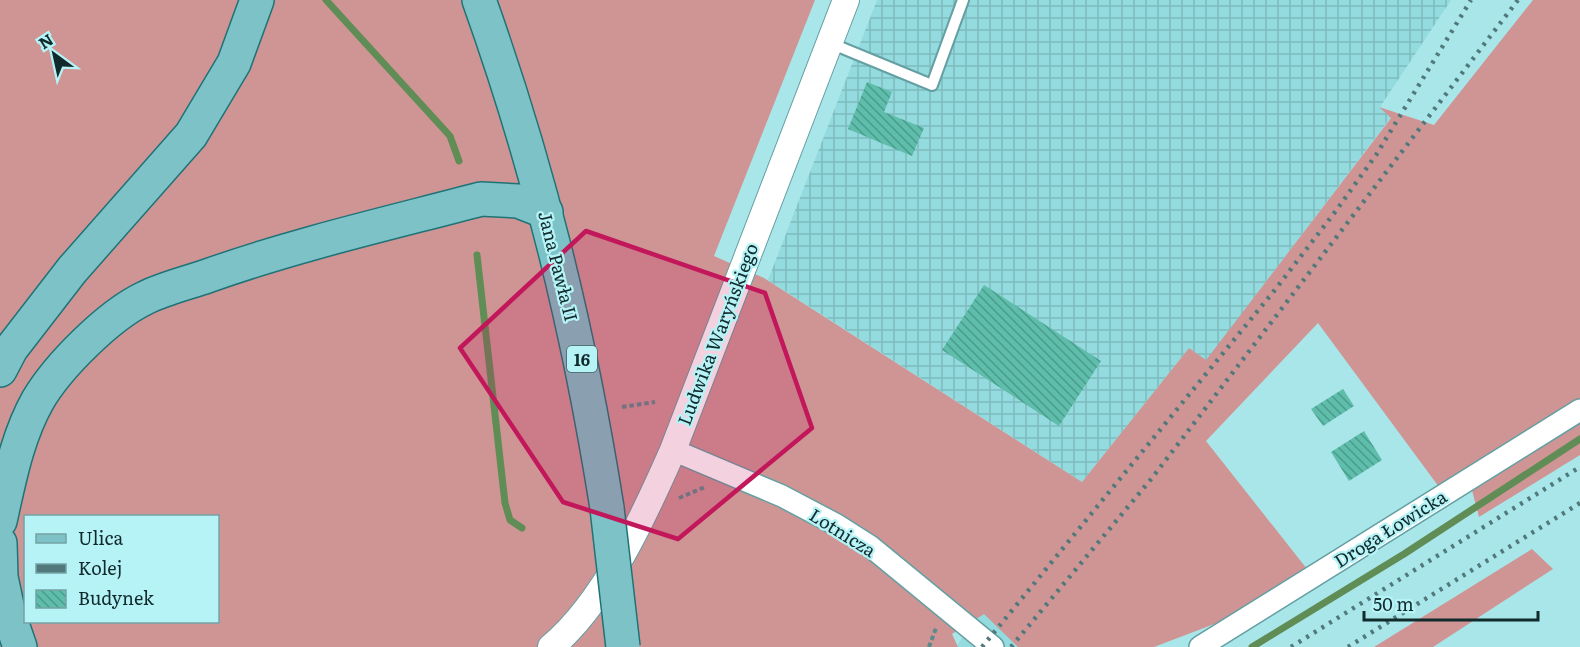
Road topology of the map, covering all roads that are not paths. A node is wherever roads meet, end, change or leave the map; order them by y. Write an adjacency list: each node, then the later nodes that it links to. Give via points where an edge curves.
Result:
1 (257, 0): 9 (main road, via 234,63 191,135 72,270 11,349)
2 (479, 0): 7 (main road, Jana Pawła II / 16)
3 (492, 0): 7 (main road)
4 (846, 0): 6 (street, Ludwika Waryńskiego)
5 (963, 0): 6 (lane, via 932,86)
6 (830, 43): 11 (street, Ludwika Waryńskiego)
7 (498, 54): 8 (main road, Jana Pawła II / 16)
8 (546, 212): 12 (main road, via 518,201 481,199 247,262 145,298 113,318 85,344 38,401 15,457); 16 (main road, Jana Pawła II / 16, bridge, via 594,421)
9 (0, 370)
10 (1580, 410): 18 (street, Droga Łowicka)
11 (673, 450): 15 (street, Ludwika Waryńskiego, via 646,511 588,609); 17 (street, Lotnicza, via 782,496 837,525 870,546)
12 (0, 521)
13 (0, 543): 14 (main road, via 1,576)
14 (20, 647)
15 (551, 647)
16 (624, 647)
17 (993, 647)
18 (1200, 647)

